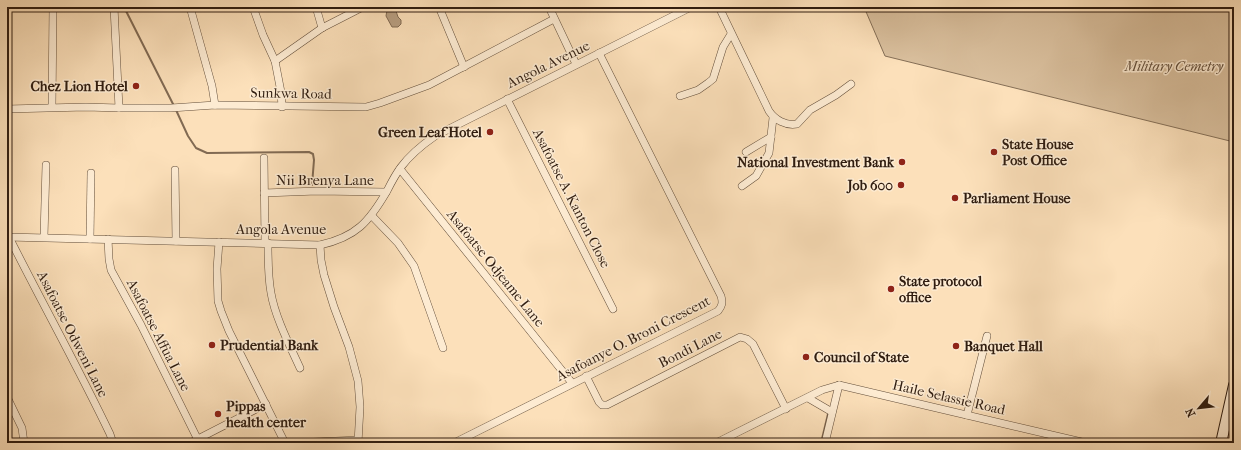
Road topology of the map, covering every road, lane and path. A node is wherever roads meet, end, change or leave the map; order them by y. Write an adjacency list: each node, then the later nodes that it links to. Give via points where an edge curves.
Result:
1 (53, 7): 23 (street)
2 (114, 7): 24 (street)
3 (190, 7): 21 (street)
4 (253, 7): 15 (street)
5 (316, 7): 12 (street)
6 (363, 7): 12 (street)
7 (438, 7): 17 (street)
8 (549, 7): 11 (street)
9 (691, 7): 14 (street, Angola Avenue)
10 (718, 7): 13 (street)
11 (554, 19): 16 (street); 17 (street, Sunkwa Road)
12 (322, 28): 15 (street)
13 (731, 34): 19 (street, via 723,47 713,79 698,90); 26 (street)
14 (599, 54): 16 (street, Angola Avenue); 50 (street, Asafoanye O. Broni Crescent, via 721,296 722,307)
15 (275, 61): 22 (street)
16 (576, 64): 20 (street, Angola Avenue)
17 (464, 67): 22 (street, Sunkwa Road, via 429,85 366,107)
18 (851, 84): 26 (street, via 810,110 797,124)
19 (680, 96)
20 (507, 99): 31 (street, Angola Avenue, via 435,136 410,156); 46 (street, Asafoatse A. Kanton Close)
21 (215, 105): 22 (street, Sunkwa Road); 24 (street, Sunkwa Road)
22 (282, 106)
23 (52, 107): 24 (street, Sunkwa Road); 25 (street, Sunkwa Road)
24 (119, 108)
25 (7, 109)
26 (773, 118): 27 (street)
27 (771, 138): 28 (street); 34 (street, via 769,153 762,167 756,176)
28 (746, 152)
29 (264, 158): 36 (street)
30 (46, 166): 39 (street)
31 (400, 169): 35 (street, Angola Avenue); 51 (street, Asafoatse Odjeame Lane)
32 (175, 170): 42 (street)
33 (91, 173): 40 (street)
34 (742, 186)
35 (386, 192): 36 (street, Nii Brenya Lane); 37 (street, Angola Avenue)
36 (264, 193): 44 (street)
37 (372, 216): 45 (street, Angola Avenue, via 352,233 335,242); 48 (street, via 398,243 414,266)
38 (8, 237): 39 (street, Angola Avenue); 63 (street, Asafoatse Odweni Lane, via 70,353)
39 (44, 237): 40 (street, Angola Avenue)
40 (90, 239): 41 (street, Angola Avenue)
41 (108, 239): 42 (street, Angola Avenue); 60 (street, Asafoatse Affua Lane, via 111,270)
42 (176, 241): 43 (street, Angola Avenue)
43 (220, 242): 44 (street, Angola Avenue); 56 (street, via 217,269 220,312)
44 (266, 243): 45 (street, Angola Avenue); 49 (street, via 271,295)
45 (320, 245): 61 (street, via 322,267 358,382)
46 (613, 309)
47 (987, 336): 59 (street)
48 (443, 348)
49 (300, 368)
50 (586, 376): 51 (street, Asafoanye O. Broni Crescent); 57 (street, Bondi Lane, via 599,402 607,405 740,337 753,344)
51 (572, 383): 67 (street, Asafoanye O. Broni Crescent)
52 (839, 385): 55 (street); 58 (street); 59 (street, Haile Selassie Road)
53 (1234, 385): 71 (main road)
54 (7, 396): 62 (street, via 22,428)
55 (808, 398): 57 (street); 58 (street)
56 (266, 404): 60 (street); 65 (street)
57 (786, 409): 68 (street)
58 (832, 412): 69 (street)
59 (967, 415): 70 (street, Haile Selassie Road)
60 (198, 440): 64 (street)
61 (358, 442): 66 (street)
62 (24, 443)
63 (113, 443)
64 (190, 443)
65 (285, 443)
66 (292, 443)
67 (454, 443)
68 (716, 443)
69 (825, 443)
70 (1086, 443)
71 (1221, 443)

